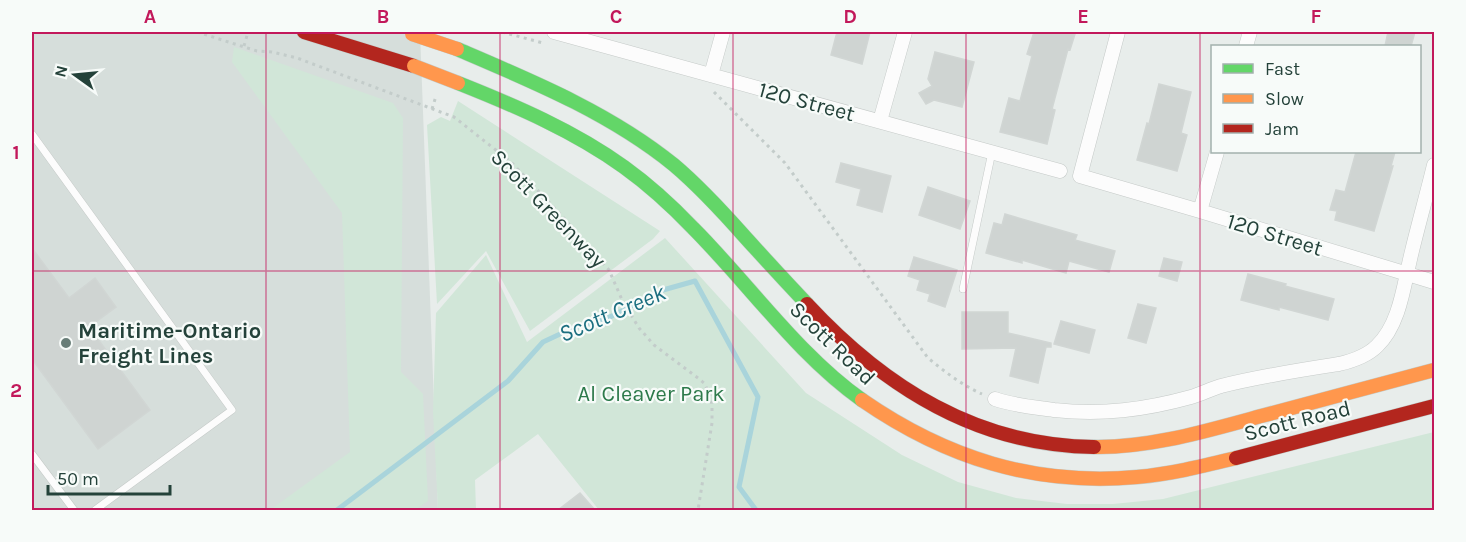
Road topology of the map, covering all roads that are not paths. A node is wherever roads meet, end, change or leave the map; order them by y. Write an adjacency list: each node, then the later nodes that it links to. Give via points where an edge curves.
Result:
1 (304, 32): 20 (main road, Scott Road, bridge, via 458,83 536,116 611,158 646,184 710,245 794,339 845,388 920,437 971,459 1043,476 1147,476 1222,461)
2 (554, 32): 7 (street, 120 Street)
3 (723, 32): 7 (street)
4 (905, 32): 8 (street)
5 (1118, 32): 14 (street, 120 Street, via 1080,177)
6 (407, 33): 18 (main road, Scott Road, bridge, via 457,49 545,87 628,132 700,188 819,316 878,371 948,415 984,429 1020,440 1078,447 1164,441)
7 (711, 75): 8 (street, 120 Street)
8 (880, 121): 10 (street, 120 Street)
9 (32, 134): 23 (lane, via 232,410)
10 (992, 152): 13 (street, 120 Street); 17 (lane)
11 (1216, 153): 14 (street)
12 (1434, 165): 15 (street, Scott Road)
13 (1060, 171)
14 (1200, 211): 15 (street, 120 Street)
15 (1406, 274): 16 (street, 120 Street); 19 (street, Scott Road, via 1393,322 1385,336 1376,347 1353,360 1117,412 1032,408)
16 (1434, 282)
17 (963, 289)
18 (1434, 370)
19 (995, 399)
20 (1434, 406)
21 (32, 454): 22 (lane)
22 (74, 510)
23 (95, 510)

